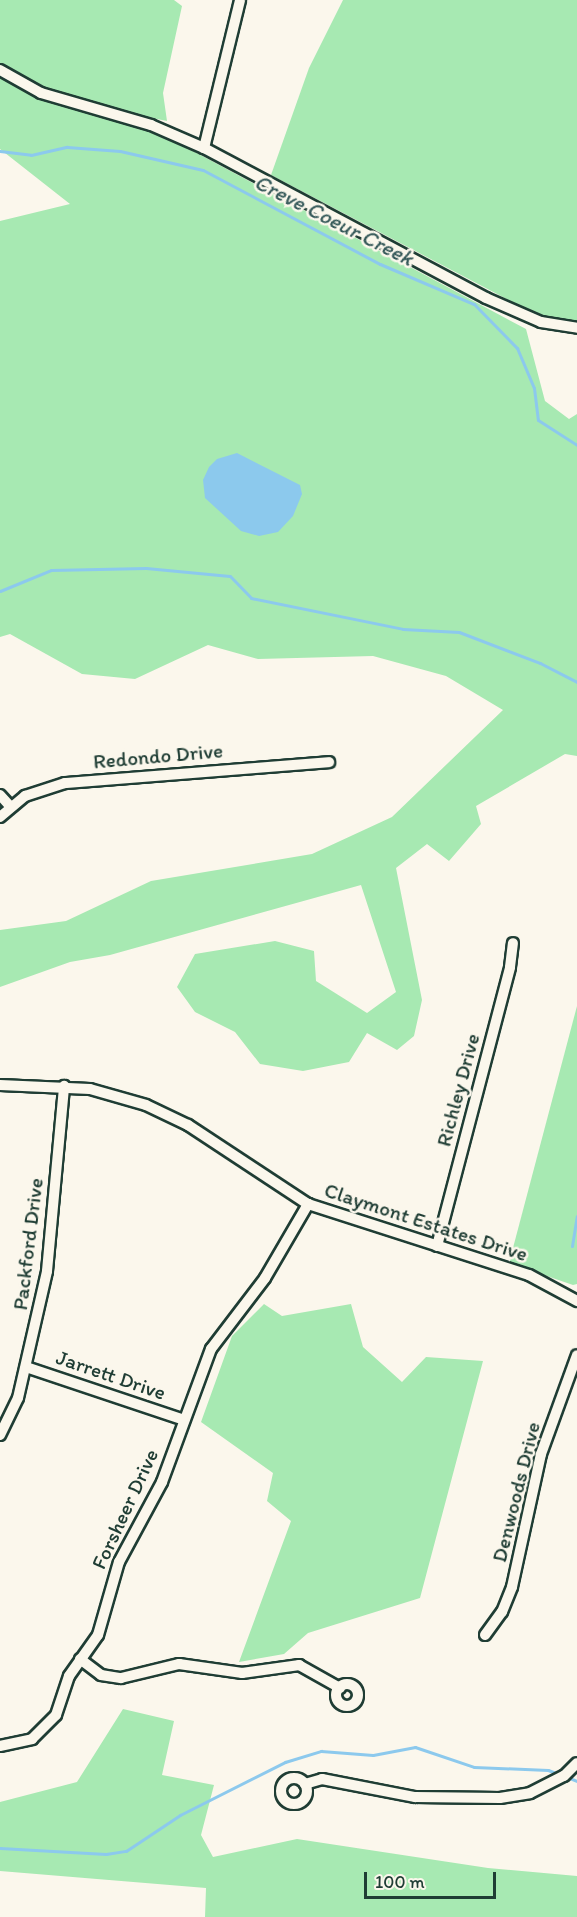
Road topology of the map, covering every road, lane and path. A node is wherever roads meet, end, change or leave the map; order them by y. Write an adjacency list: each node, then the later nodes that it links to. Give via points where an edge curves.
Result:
1 (240, 0): 3 (street)
2 (0, 70): 3 (street, via 41,93 151,125)
3 (204, 148): 4 (street, via 486,298 541,322)
4 (577, 328)
5 (329, 762): 7 (street, Redondo Drive, via 65,783 36,791)
6 (0, 795): 7 (street)
7 (10, 806): 8 (street, Redondo Drive)
8 (0, 818)
9 (513, 943): 13 (street, Richley Drive)
10 (0, 1084): 11 (street, Claymont Estates Drive)
11 (64, 1086): 12 (street, Claymont Estates Drive, via 120,1097 169,1115); 16 (street, Packford Drive, via 48,1271)
12 (308, 1204): 13 (street, Claymont Estates Drive); 17 (street, Forsheer Drive, via 265,1278 220,1334)
13 (437, 1246): 14 (street, Claymont Estates Drive, via 530,1275)
14 (577, 1301)
15 (577, 1355): 19 (street, Denwoods Drive, via 542,1454 512,1587 502,1612)
16 (26, 1367): 17 (street, Jarrett Drive); 18 (street, Packford Drive, via 12,1414)
17 (184, 1420): 20 (street, Forsheer Drive, via 162,1482 119,1562 98,1635)
18 (0, 1436)
19 (485, 1635)
20 (80, 1659): 21 (street, via 101,1676 121,1678 179,1664 242,1673 299,1665); 22 (street, Forsheer Drive, via 50,1724 32,1739)
21 (340, 1688)
22 (0, 1746)
23 (577, 1763): 24 (street, via 564,1776 539,1789 500,1798 415,1797 322,1779)
24 (305, 1784)

